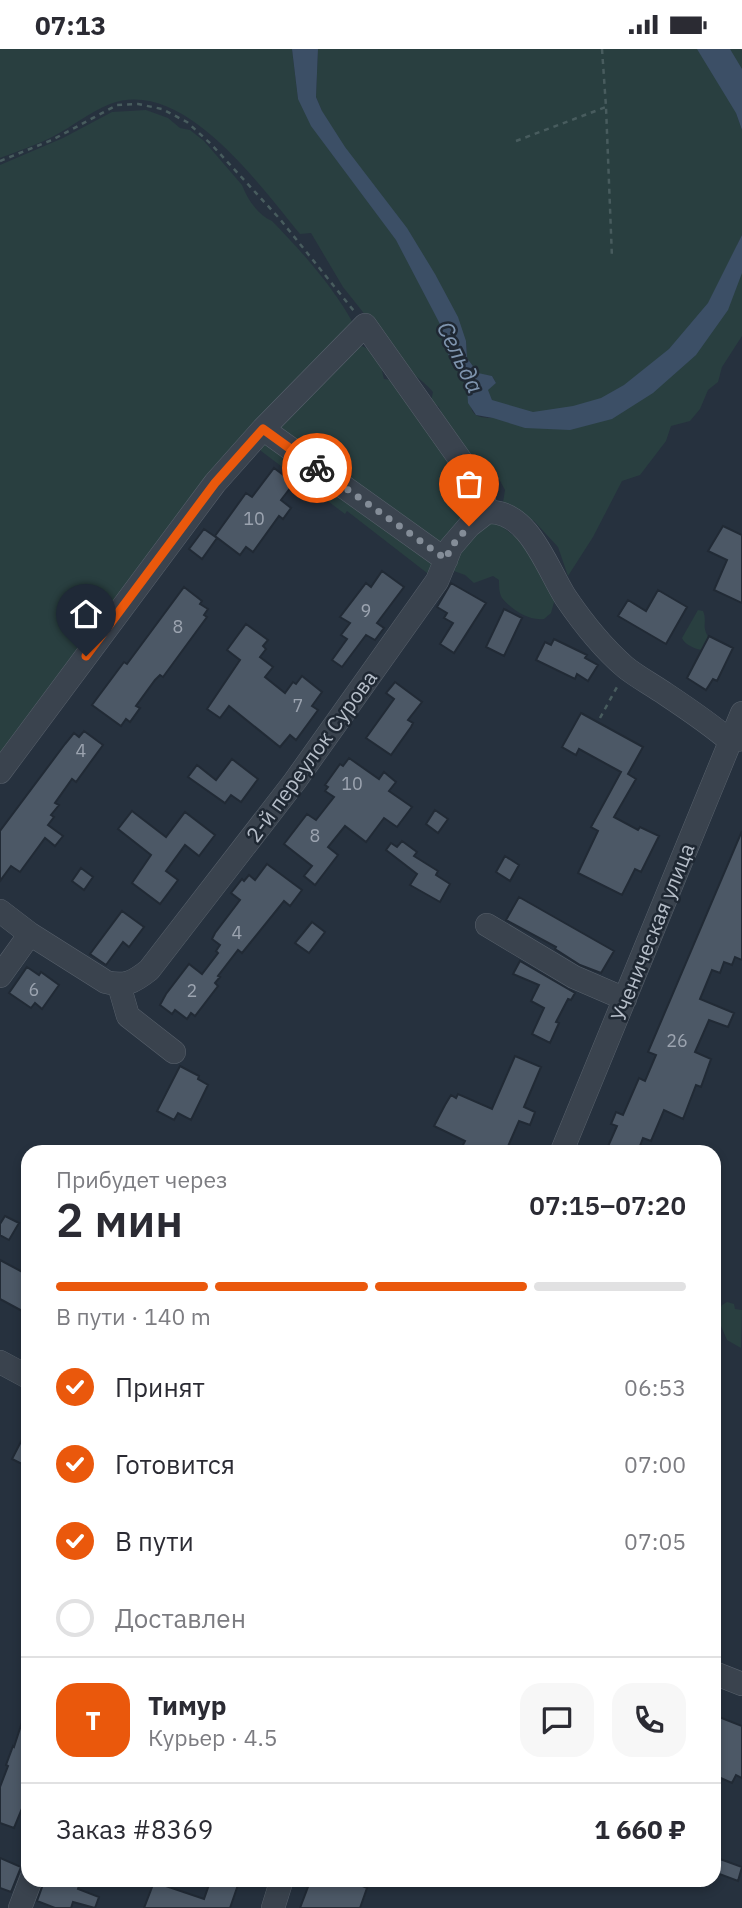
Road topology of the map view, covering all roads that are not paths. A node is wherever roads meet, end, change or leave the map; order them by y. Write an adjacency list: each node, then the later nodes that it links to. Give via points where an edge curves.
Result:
1 (263, 429): 2 (street, via 365,325 469,472); 3 (street); 6 (street, via 215,483)
2 (488, 512): 3 (street, 2-й переулок Сурова, via 460,536); 5 (street, via 516,522 534,540 566,597 626,668)
3 (446, 559): 11 (street, 2-й переулок Сурова, via 437,581 295,781 149,970 135,982)
4 (742, 713): 5 (street, Ученическая улица)
5 (736, 740): 12 (street, Ученическая улица)
6 (0, 772)
7 (0, 911): 9 (street)
8 (487, 925): 12 (street, via 574,977)
9 (30, 934): 10 (street); 11 (street, via 106,982)
10 (0, 975)
11 (119, 985): 13 (street, via 128,1016)
12 (625, 999): 14 (street, Ученическая улица)
13 (174, 1052)
14 (564, 1145)
15 (0, 1362): 16 (street)
16 (21, 1373)
17 (721, 1676): 18 (street)
18 (742, 1684)
19 (28, 1887): 21 (street)
20 (280, 1887): 22 (street)
21 (20, 1908)
22 (273, 1908)

